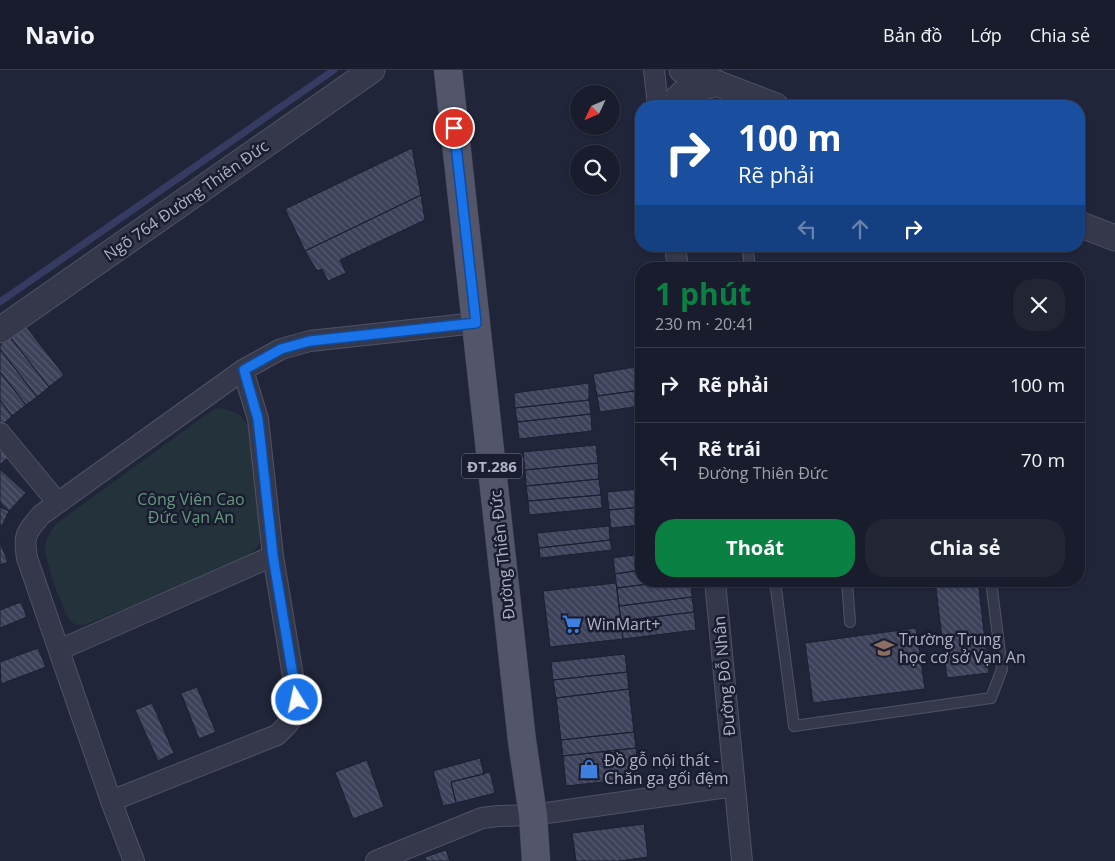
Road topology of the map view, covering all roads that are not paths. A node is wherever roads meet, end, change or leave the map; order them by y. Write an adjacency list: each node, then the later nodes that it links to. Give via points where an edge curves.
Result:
1 (372, 70): 12 (street, Ngõ 764 Đường Thiên Đức)
2 (448, 70): 11 (main road, Đường Thiên Đức / ĐT.286)
3 (654, 70): 6 (street)
4 (682, 70): 5 (street)
5 (717, 83): 7 (street, via 683,92); 8 (street)
6 (657, 100)
7 (676, 100)
8 (761, 100)
9 (1085, 226): 10 (street)
10 (1115, 238)
11 (476, 323): 13 (street, via 310,341 281,349); 25 (main road, Đường Thiên Đức / ĐT.286)
12 (0, 330)
13 (244, 370): 15 (street); 16 (street, via 258,419)
14 (0, 433): 15 (street)
15 (58, 503): 22 (street, via 41,515 29,529 24,542)
16 (273, 556): 22 (street); 24 (street, via 297,700 296,712 290,723 277,735 259,743)
17 (716, 587): 23 (street, Đường Đỗ Nhân)
18 (776, 587): 20 (lane, via 794,726 991,698 1002,669)
19 (847, 587): 21 (lane)
20 (992, 587)
21 (850, 622)
22 (59, 650): 24 (street)
23 (734, 786): 25 (street); 29 (street, Đường Đỗ Nhân)
24 (111, 801): 26 (street)
25 (533, 815): 27 (street, via 482,818); 28 (main road, Đường Thiên Đức / ĐT.286)
26 (134, 861)
27 (376, 861)
28 (536, 861)
29 (742, 861)

